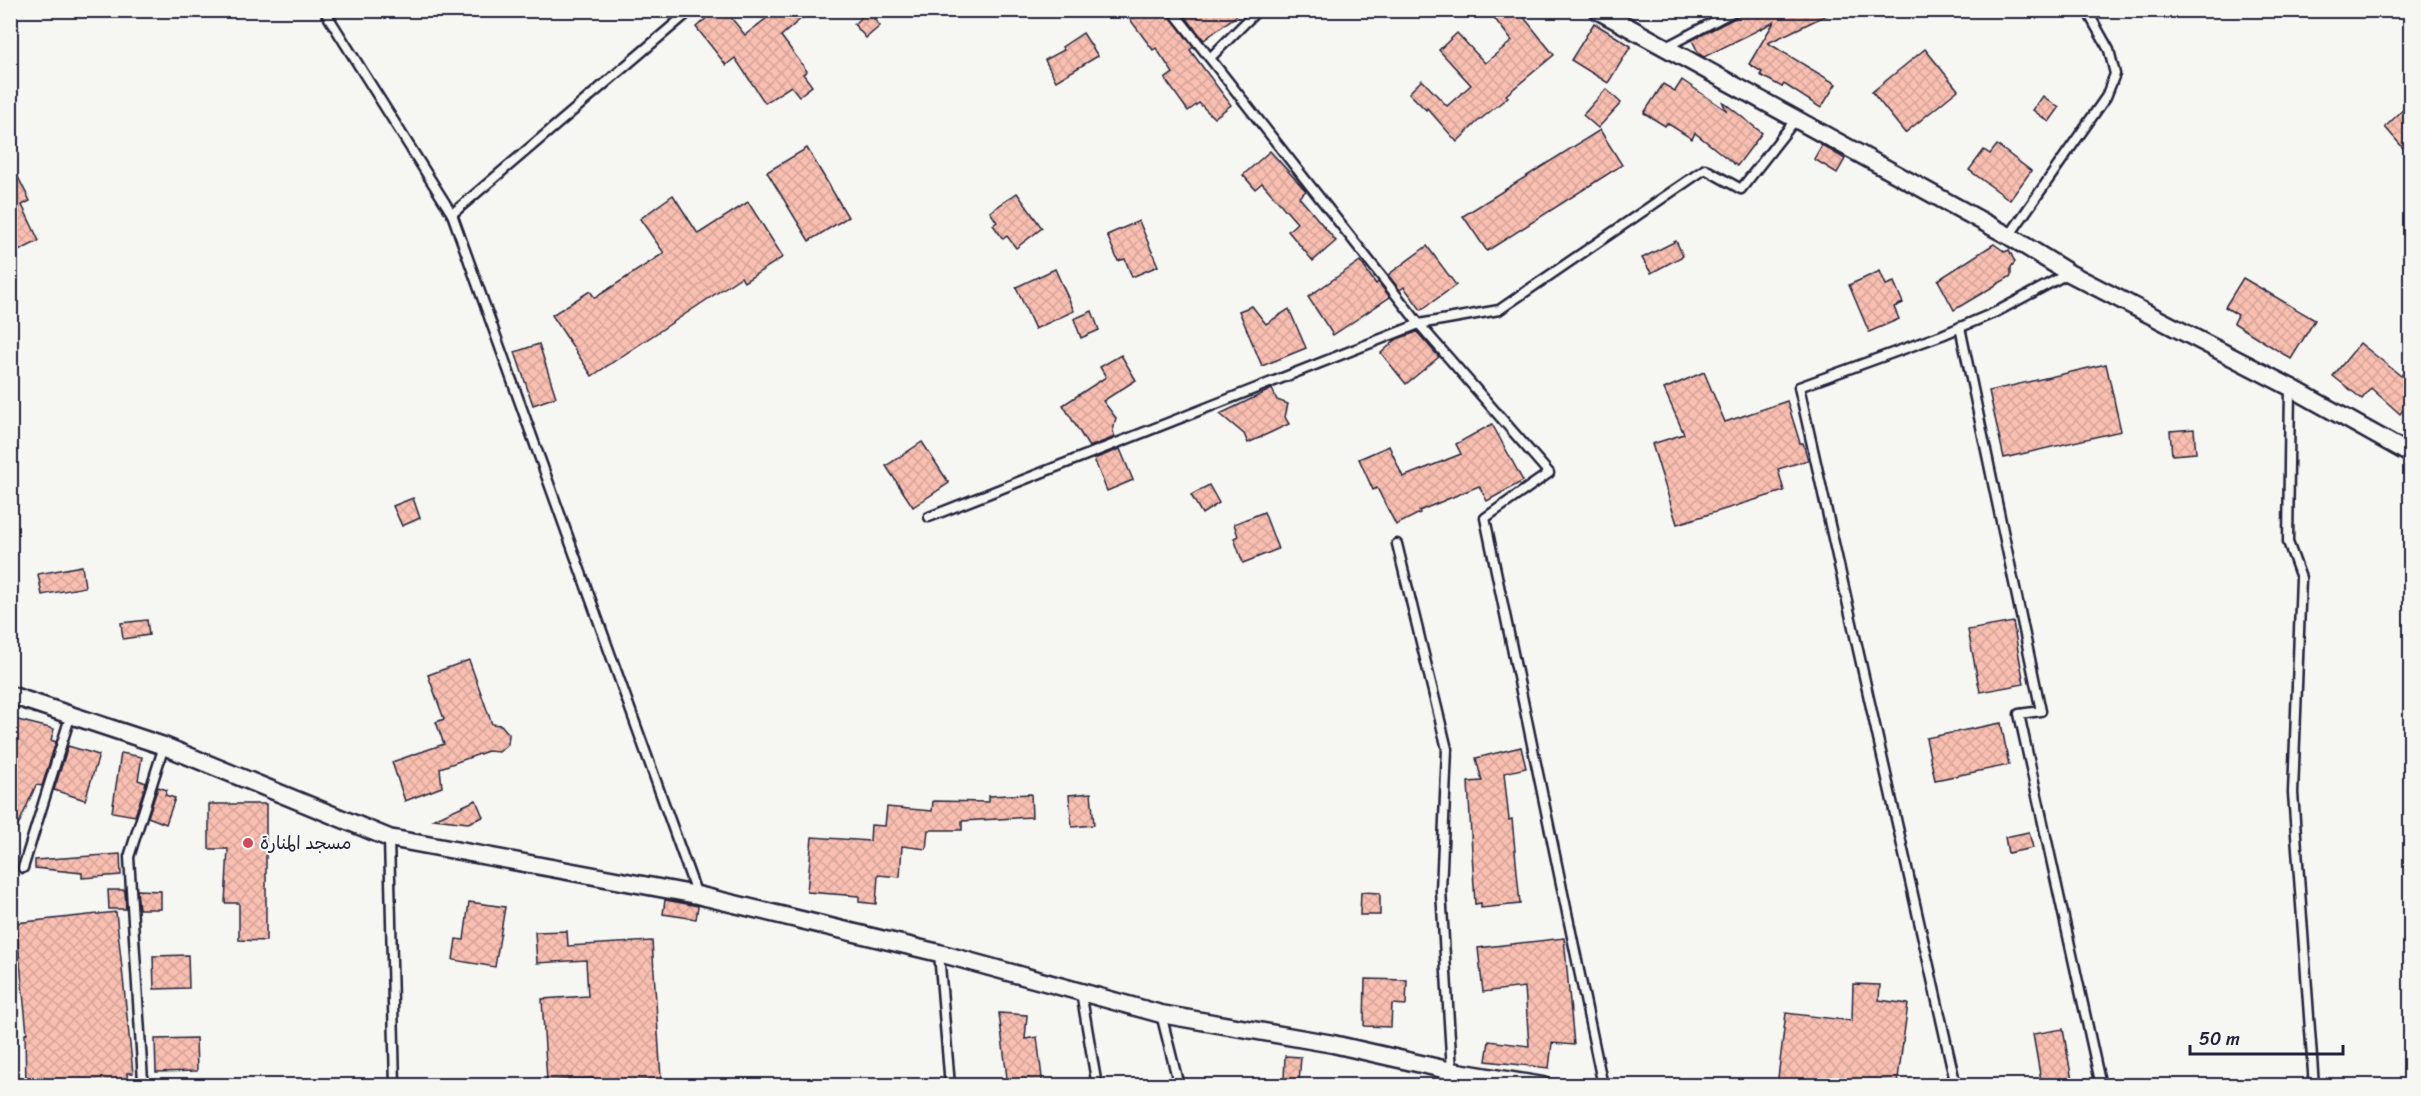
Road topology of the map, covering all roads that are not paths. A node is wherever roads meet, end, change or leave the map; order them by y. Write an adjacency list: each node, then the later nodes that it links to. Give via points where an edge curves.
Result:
1 (324, 10): 11 (lane)
2 (691, 10): 11 (lane)
3 (1172, 10): 9 (lane)
4 (1258, 10): 9 (lane)
5 (1597, 10): 8 (street)
6 (1736, 10): 8 (lane)
7 (2090, 10): 12 (lane, via 2109,50 2115,74 2106,97)
8 (1664, 48): 10 (street)
9 (1210, 58): 14 (lane)
10 (1796, 119): 12 (street); 14 (lane, via 1741,189 1705,169 1499,310)
11 (452, 214): 25 (lane)
12 (2009, 236): 13 (street)
13 (2069, 273): 15 (lane); 16 (street)
14 (1419, 324): 18 (lane); 36 (lane, via 1549,473 1485,518)
15 (1960, 327): 37 (lane, via 1799,387); 38 (lane, via 2041,711 2019,714)
16 (2290, 387): 17 (street); 39 (lane, via 2288,542 2301,578 2293,793)
17 (2410, 454)
18 (929, 517)
19 (1397, 544): 29 (lane, via 1447,749 1441,891)
20 (10, 695): 21 (street)
21 (71, 714): 22 (street); 24 (lane)
22 (164, 746): 23 (street); 30 (lane, via 129,857)
23 (389, 838): 25 (street); 31 (lane)
24 (23, 868)
25 (697, 895): 26 (street)
26 (939, 953): 27 (street); 32 (lane)
27 (1081, 992): 28 (street); 33 (lane)
28 (1161, 1014): 29 (street, via 1333,1044); 34 (lane)
29 (1452, 1071): 35 (street)
30 (143, 1081)
31 (395, 1086)
32 (950, 1086)
33 (1097, 1086)
34 (1179, 1086)
35 (1543, 1086)
36 (1603, 1086)
37 (1956, 1086)
38 (2102, 1086)
39 (2314, 1086)

